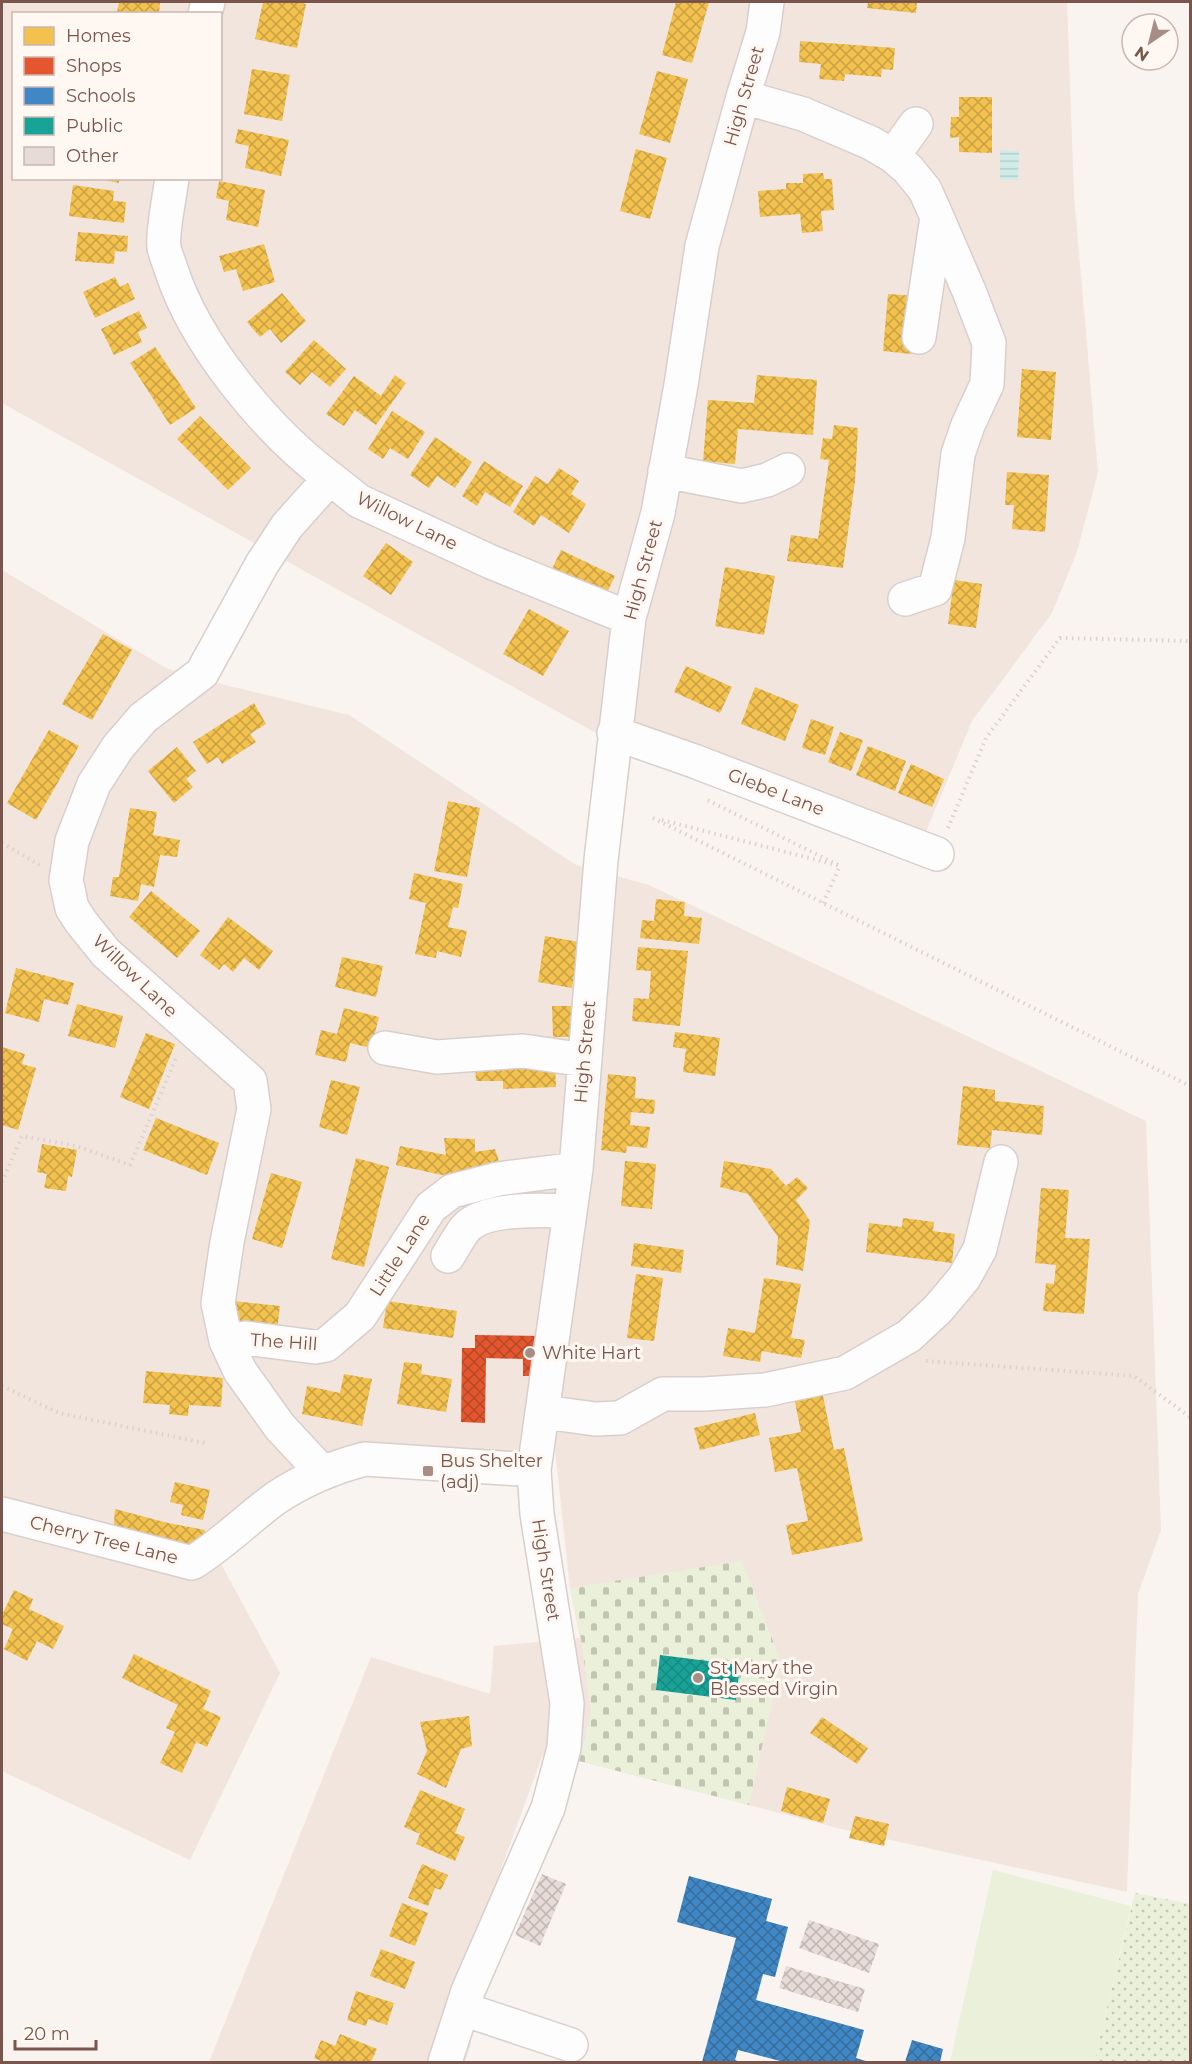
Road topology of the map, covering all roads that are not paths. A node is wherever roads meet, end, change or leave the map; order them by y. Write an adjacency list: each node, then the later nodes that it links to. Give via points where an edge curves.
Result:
1 (765, 17): 2 (street, High Street)
2 (743, 97): 4 (street, via 803,114); 9 (street, High Street, via 702,246)
3 (916, 124): 4 (street)
4 (892, 156): 6 (street, via 908,169)
5 (172, 180): 10 (street, via 164,246 178,292 199,331 249,401)
6 (931, 203): 7 (street); 11 (street, via 989,343 987,384 958,454 948,538 935,589)
7 (919, 337)
8 (788, 470): 9 (street, via 742,486)
9 (665, 471): 12 (street, High Street, via 658,513)
10 (330, 478): 12 (street, Willow Lane, via 359,501 491,562); 22 (street, Willow Lane, via 287,526 262,564 202,673 143,718 118,747 94,784 72,841 66,880 72,908 106,953 250,1081 254,1109 218,1303)
11 (905, 599)
12 (629, 618): 13 (street, High Street)
13 (614, 732): 14 (street, Glebe Lane); 16 (street, High Street)
14 (937, 854)
15 (385, 1048): 16 (street, via 436,1057 523,1051)
16 (585, 1060): 18 (street, High Street)
17 (1001, 1162): 23 (street, via 980,1249 964,1278 909,1336 845,1373 765,1389 663,1394 620,1418)
18 (576, 1169): 19 (street, High Street); 21 (street, Little Lane, via 498,1179 452,1191 431,1207 360,1316)
19 (570, 1211): 20 (street, via 522,1210 486,1216 467,1226); 23 (street, High Street)
20 (448, 1256)
21 (339, 1335): 22 (street, The Hill, via 326,1345 315,1347 246,1338)
22 (226, 1341): 25 (street, Willow Lane, via 240,1371 280,1427)
23 (544, 1412): 24 (street, High Street)
24 (534, 1470): 25 (street, via 365,1459); 27 (street, High Street, via 537,1514 567,1703 564,1748 548,1808)
25 (323, 1473): 26 (street, Cherry Tree Lane, via 277,1498 192,1563)
26 (2, 1514)
27 (462, 2009): 28 (street); 29 (street, High Street)
28 (571, 2045)
29 (445, 2062)

